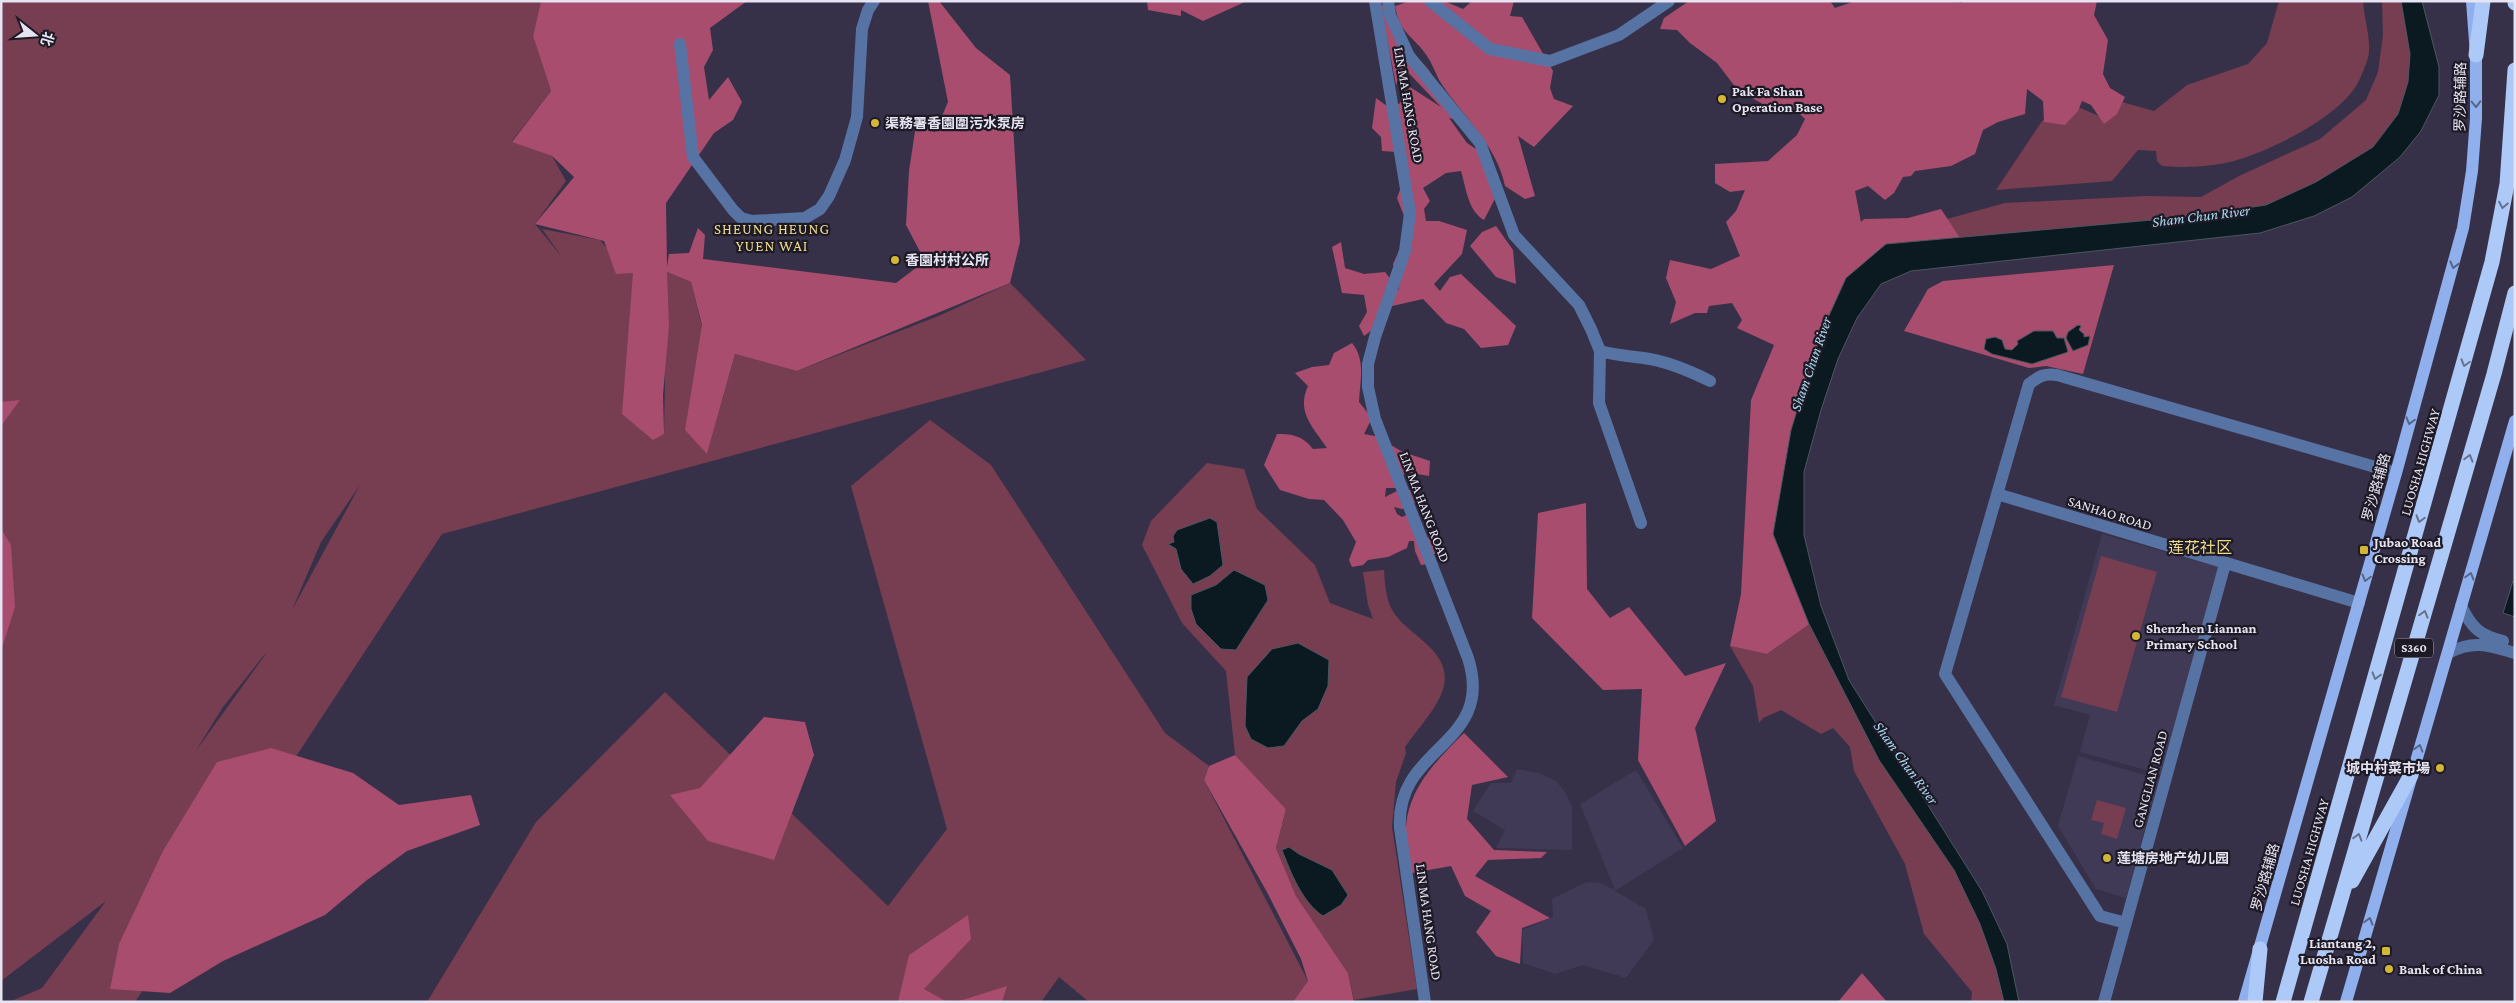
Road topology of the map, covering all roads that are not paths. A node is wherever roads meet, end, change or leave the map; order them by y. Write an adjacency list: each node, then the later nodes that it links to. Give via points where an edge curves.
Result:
1 (874, 1): 8 (street, via 862,29 857,117 846,160 830,196 820,209 805,218 752,221 741,218 698,164 693,157 689,131)
2 (1375, 1): 28 (street, LIN MA HANG ROAD, via 1410,213 1405,251 1370,357 1369,394 1375,418 1468,658 1474,683 1466,718 1413,775 1400,808 1400,828)
3 (1388, 1): 12 (street, via 1390,15 1409,56 1480,143 1514,236 1579,305)
4 (1430, 1): 5 (street, via 1490,49 1550,61 1619,35)
5 (1669, 1)
6 (2472, 1): 9 (main road, 罗沙路辅路)
7 (2483, 1): 9 (highway)
8 (680, 44)
9 (2476, 56): 15 (main road, 罗沙路辅路, one-way to 15, via 2472,171 2463,228)
10 (2515, 70): 32 (highway, LUOSHA HIGHWAY / S360, one-way to 32, via 2507,184 2492,262)
11 (2515, 293): 25 (highway, S360, one-way to 11)
12 (1600, 351): 13 (street, via 1679,365); 17 (street, via 1599,403)
13 (1710, 380)
14 (2515, 421): 20 (main road, one-way to 14)
15 (2396, 473): 16 (street, via 2048,373 2029,384 2024,394); 19 (main road, 罗沙路辅路, one-way to 19)
16 (1997, 494): 18 (street, SANHAO ROAD); 26 (street, via 1945,674 2100,916)
17 (1641, 523)
18 (2225, 564): 19 (street, SANHAO ROAD); 26 (street, GANGLIAN ROAD)
19 (2359, 603): 27 (main road, 罗沙路辅路)
20 (2461, 606): 21 (street, via 2474,628 2491,638); 22 (main road)
21 (2515, 645)
22 (2448, 653): 23 (street, via 2469,644); 24 (main road, one-way to 22)
23 (2515, 653)
24 (2411, 775): 25 (highway); 34 (main road, one-way to 24)
25 (2338, 906): 33 (highway, S360)
26 (2126, 923): 29 (street, GANGLIAN ROAD)
27 (2260, 949): 30 (main road, 罗沙路辅路); 31 (highway)
28 (1425, 1002)
29 (2104, 1002)
30 (2244, 1002)
31 (2255, 1002)
32 (2283, 1002)
33 (2311, 1002)
34 (2346, 1002)

